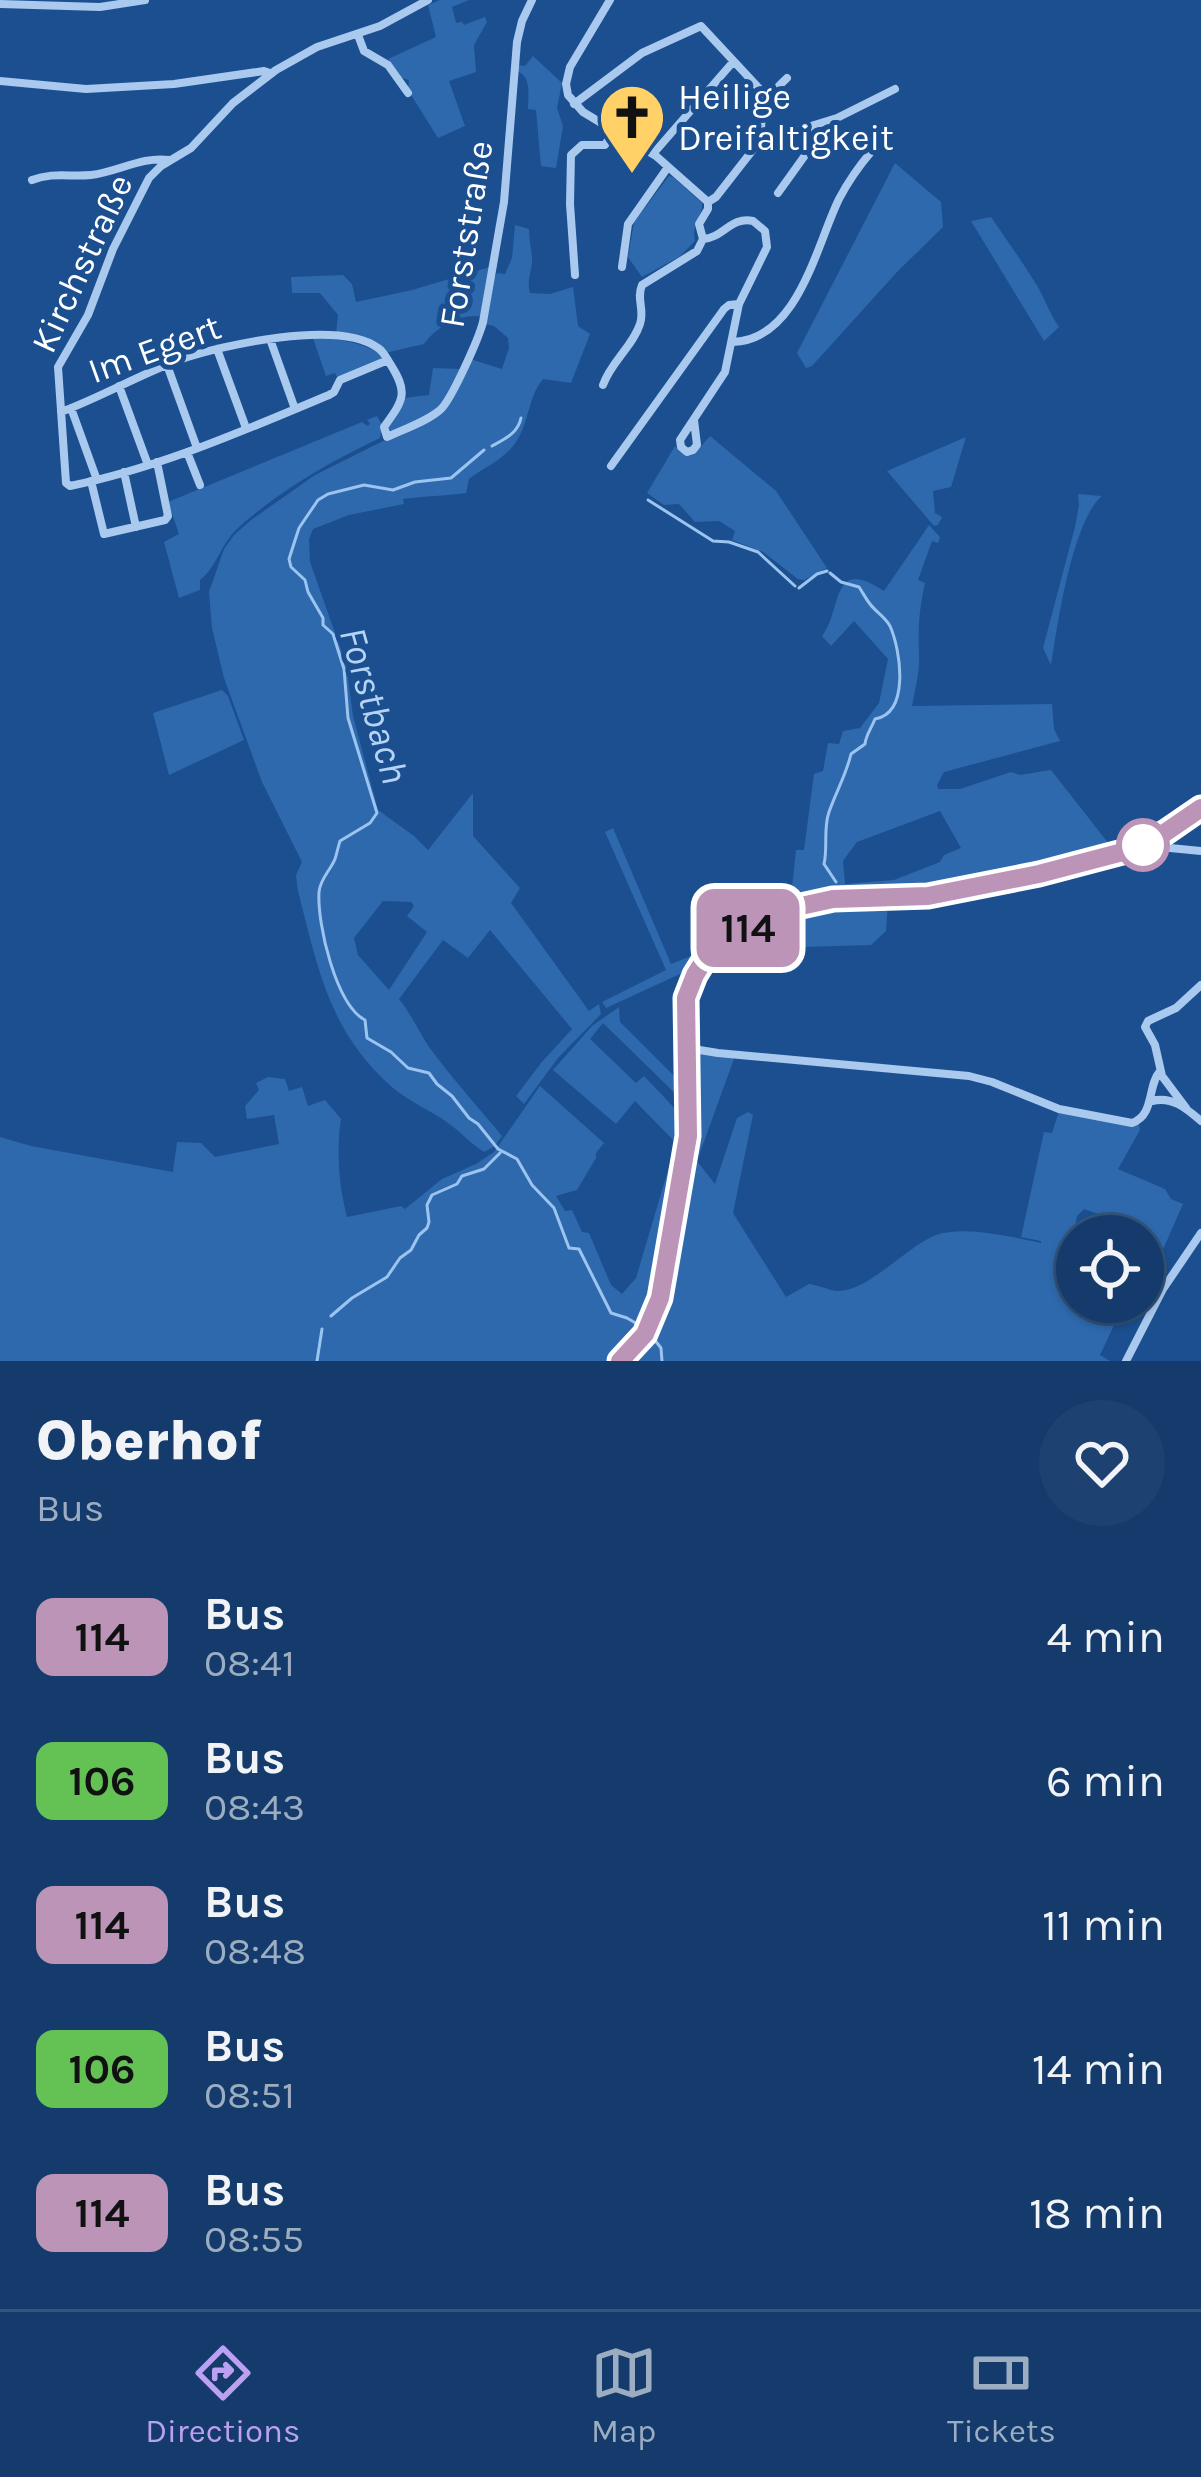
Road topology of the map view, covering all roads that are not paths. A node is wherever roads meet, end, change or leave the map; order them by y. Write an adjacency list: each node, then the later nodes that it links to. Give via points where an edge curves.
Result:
1 (145, 0): 5 (street)
2 (428, 0): 7 (street, Kirchstraße)
3 (532, 0): 33 (street, Forststraße, via 517,42 504,207 478,338 446,406 387,437 384,427 403,397)
4 (610, 0): 15 (street, via 568,72)
5 (46, 3): 6 (street)
6 (0, 4)
7 (358, 35): 9 (street, Kirchstraße); 13 (street)
8 (733, 62): 14 (street); 15 (street, via 703,26 642,53); 20 (street)
9 (271, 73): 11 (street, via 86,89); 21 (street, Kirchstraße)
10 (787, 78): 14 (street)
11 (0, 81)
12 (896, 89): 16 (street)
13 (408, 93)
14 (768, 98): 18 (street)
15 (574, 104): 17 (street)
16 (810, 127): 18 (street); 24 (street, via 812,147)
17 (614, 130): 20 (street); 28 (street, via 605,145 581,145 571,155)
18 (762, 141): 25 (street)
19 (871, 152): 31 (street, via 841,195 787,309 759,337)
20 (653, 154): 22 (street)
21 (171, 160): 23 (street); 39 (street, Kirchstraße, via 146,183 60,361)
22 (669, 167): 25 (street); 27 (street, via 627,227)
23 (32, 180)
24 (778, 193)
25 (708, 202): 26 (street)
26 (703, 239): 29 (street, via 744,219 766,233); 35 (street, via 638,291 640,324)
27 (622, 267)
28 (575, 274)
29 (739, 304): 31 (street); 45 (street, via 722,312)
30 (270, 339): 32 (street, Im Egert); 33 (street, Im Egert, via 345,338 376,346); 38 (street)
31 (733, 342): 40 (street, via 720,382)
32 (218, 349): 34 (street, Im Egert); 41 (street)
33 (388, 360): 38 (street)
34 (167, 365): 36 (street, Im Egert); 42 (street)
35 (603, 385)
36 (119, 386): 37 (street, Im Egert); 44 (street)
37 (70, 408): 39 (street, Im Egert); 47 (street)
38 (295, 409): 41 (street)
39 (60, 412): 47 (street, Kirchstraße, via 65,482)
40 (694, 420)
41 (246, 428): 42 (street)
42 (197, 448): 43 (street)
43 (187, 452): 44 (street); 48 (street)
44 (152, 464): 46 (street); 49 (street, via 168,517)
45 (611, 466)
46 (124, 472): 47 (street); 49 (street)
47 (94, 481): 49 (street, via 104,534)
48 (200, 485)
49 (136, 526)
50 (1201, 808): 51 (main road)
51 (1160, 836): 52 (street, via 1170,848); 54 (main road, via 1114,856 988,886 819,901 766,919 698,970 686,998)
52 (1201, 851)
53 (1201, 986): 55 (street, via 1146,1023)
54 (687, 1048): 56 (street, via 969,1076 1059,1109 1138,1122); 60 (main road, via 688,1136 660,1298 645,1334)
55 (1160, 1071): 56 (street); 57 (street)
56 (1150, 1102): 57 (street)
57 (1186, 1108): 58 (street)
58 (1201, 1120)
59 (1201, 1233): 61 (street)
60 (620, 1361)
61 (1126, 1361)

